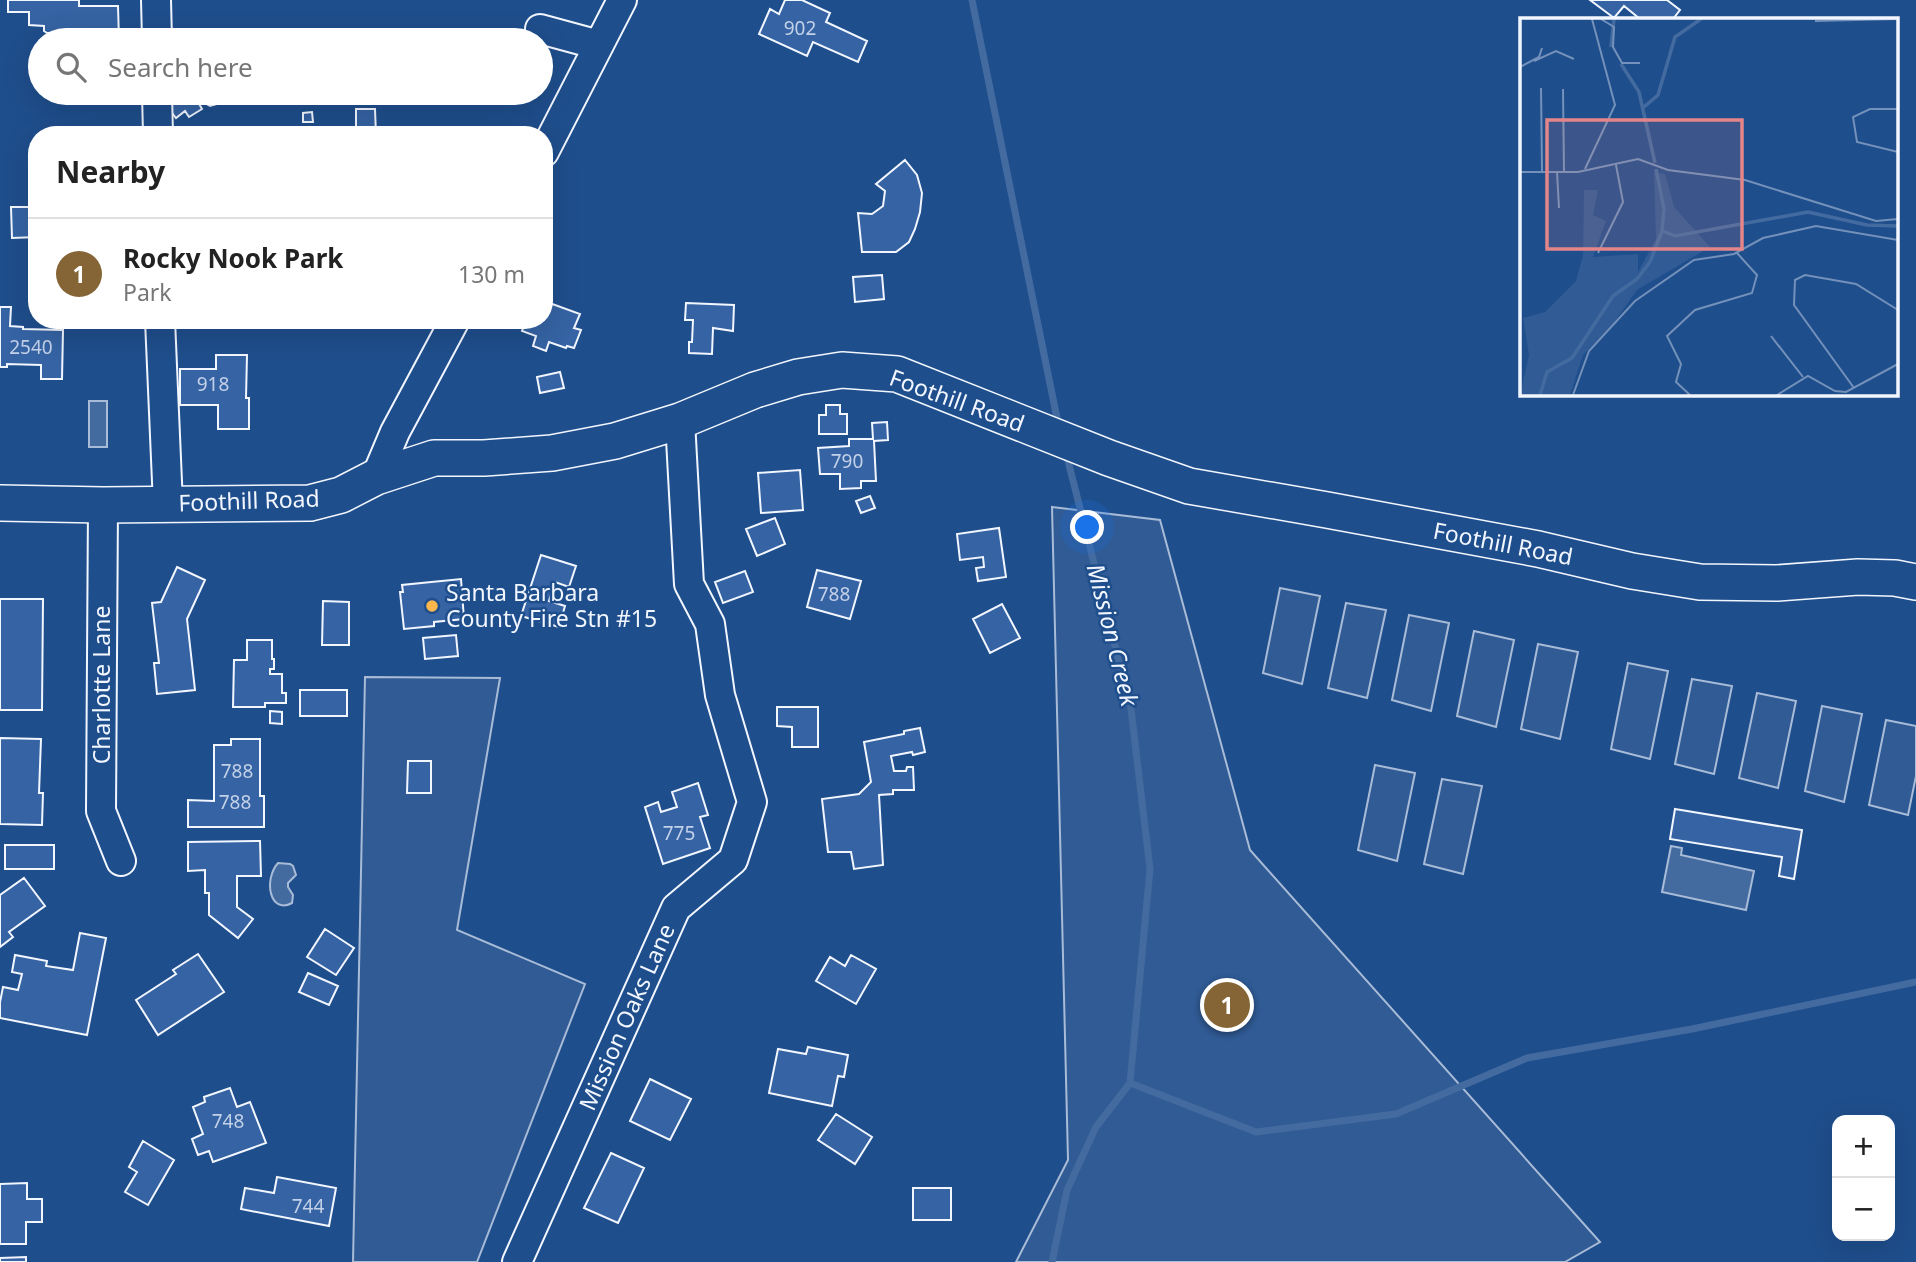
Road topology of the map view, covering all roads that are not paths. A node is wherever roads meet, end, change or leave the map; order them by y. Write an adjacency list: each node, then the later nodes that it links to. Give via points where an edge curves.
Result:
1 (156, 0): 3 (street)
2 (622, 0): 5 (street)
3 (157, 28)
4 (553, 32): 5 (street)
5 (600, 45): 8 (street)
6 (157, 105): 7 (street)
7 (158, 126)
8 (553, 135)
9 (160, 329): 15 (street)
10 (450, 329): 12 (street)
11 (680, 421): 12 (main road, Foothill Road, via 615,441 552,453 434,458); 16 (main road, Foothill Road, via 798,377 842,370 897,374 1189,486 1700,582 1858,577); 18 (street, Mission Oaks Lane, via 689,584 710,624 720,695 752,802 733,860 676,908)
12 (376, 477): 15 (main road, Foothill Road, via 341,495 310,503)
13 (0, 503): 14 (main road, Foothill Road)
14 (103, 505): 15 (main road, Foothill Road); 17 (street, Charlotte Lane, via 101,811)
15 (168, 505)
16 (1916, 582)
17 (121, 861)
18 (517, 1262)

